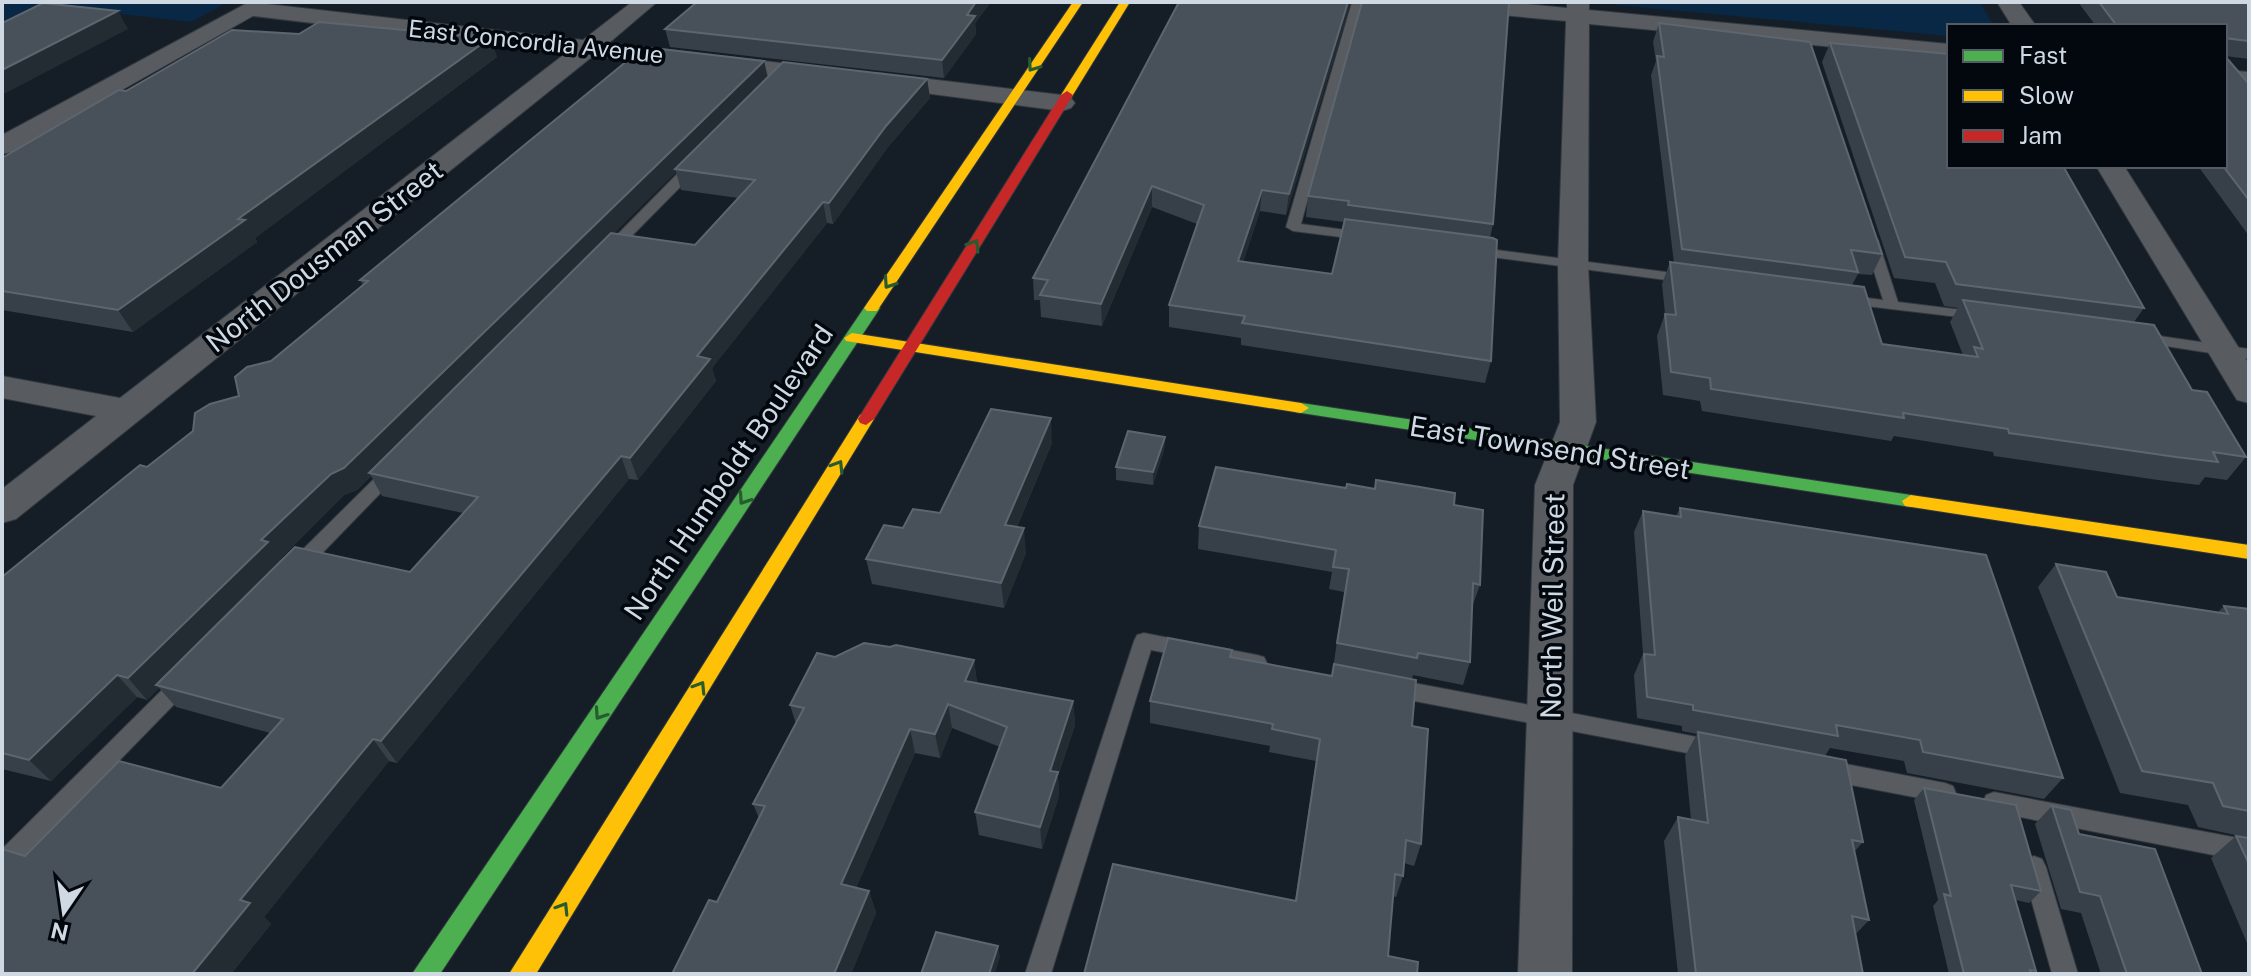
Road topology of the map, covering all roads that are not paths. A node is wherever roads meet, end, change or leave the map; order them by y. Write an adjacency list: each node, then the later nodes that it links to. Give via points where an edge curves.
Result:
1 (646, 2): 9 (street, North Dousman Street)
2 (1078, 2): 13 (main road, North Humboldt Boulevard, one-way to 13)
3 (1125, 2): 14 (main road)
4 (1357, 2): 19 (lane, via 1293,227)
5 (1435, 2): 7 (street)
6 (2008, 2): 8 (street)
7 (1578, 9): 10 (street, via 1807,44); 21 (street, North Weil Street)
8 (2023, 24)
9 (589, 47): 13 (street, East Concordia Avenue, via 780,78); 15 (street, East Concordia Avenue, via 249,9); 33 (street, North Dousman Street)
10 (1947, 51)
11 (2227, 77): 12 (street)
12 (2249, 80)
13 (1013, 97): 14 (street, East Concordia Avenue); 28 (main road, North Humboldt Boulevard, one-way to 28)
14 (1062, 103): 29 (main road, one-way to 14)
15 (2, 146)
16 (706, 153): 22 (lane)
17 (2111, 168): 30 (street)
18 (1868, 231): 25 (lane)
19 (1385, 239)
20 (1461, 249): 21 (lane)
21 (1573, 264): 23 (lane); 34 (street, North Weil Street, via 1578,422)
22 (594, 266)
23 (1705, 281)
24 (1830, 298): 25 (lane)
25 (1892, 306): 26 (lane)
26 (2002, 320)
27 (2128, 337): 30 (lane)
28 (852, 338): 29 (main road, East Townsend Street); 48 (main road, North Humboldt Boulevard, one-way to 48)
29 (911, 347): 34 (main road, East Townsend Street); 49 (main road, one-way to 29)
30 (2236, 352): 32 (street)
31 (2, 387): 33 (street)
32 (2249, 392)
33 (129, 411): 36 (street, North Dousman Street)
34 (1565, 449): 37 (main road, East Townsend Street); 42 (street, North Weil Street, via 1554,485)
35 (404, 458): 38 (lane)
36 (2, 509)
37 (2249, 552)
38 (281, 583)
39 (1283, 667): 50 (lane, via 1144,641)
40 (192, 673): 47 (lane)
41 (1376, 685): 42 (lane)
42 (1549, 718): 43 (lane); 51 (street, North Weil Street)
43 (1738, 753)
44 (1800, 765): 45 (lane)
45 (2016, 807): 46 (lane); 52 (lane)
46 (2249, 851)
47 (2, 865)
48 (425, 974)
49 (522, 974)
50 (1038, 974)
51 (1545, 974)
52 (2065, 974)

